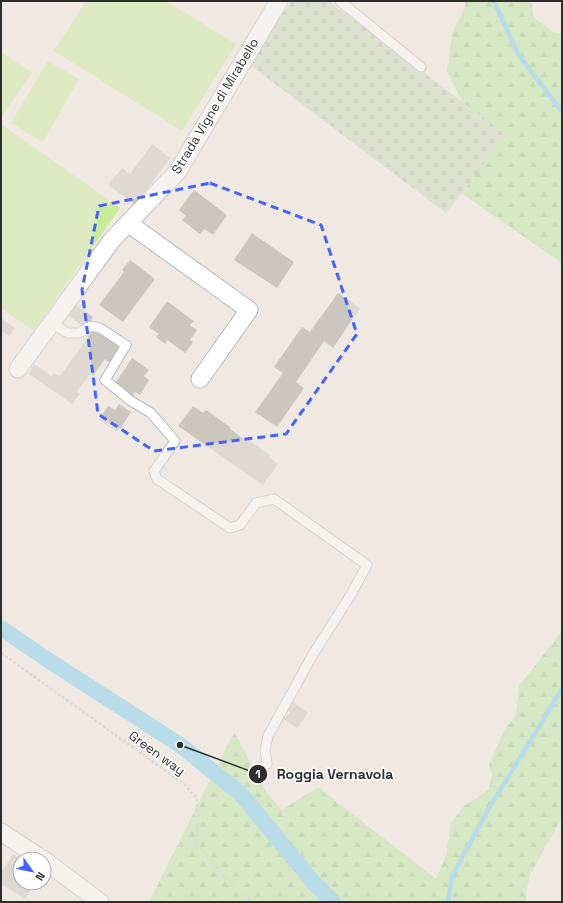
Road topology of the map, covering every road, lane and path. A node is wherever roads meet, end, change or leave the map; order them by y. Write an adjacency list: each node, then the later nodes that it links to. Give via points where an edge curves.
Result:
1 (279, 1): 4 (street, Strada Vigne di Mirabello, via 178,171)
2 (340, 1): 3 (lane)
3 (421, 68)
4 (128, 223): 5 (street, Strada Vigne di Mirabello, via 112,240); 7 (street, via 249,310)
5 (51, 323): 6 (street, Strada Vigne di Mirabello); 9 (lane, via 68,333 79,333 91,326 100,328 126,345 105,380 150,413 174,441 154,471 157,479 230,528 240,525 256,503 274,499 367,565 312,656 268,736 265,750)
6 (18, 369)
7 (200, 379)
8 (1, 653): 14 (path, Green way, via 184,784 198,798 197,845 223,875)
9 (268, 764)
10 (1, 832): 11 (street)
11 (30, 851)
12 (52, 867): 13 (street)
13 (100, 902)
14 (252, 902)

